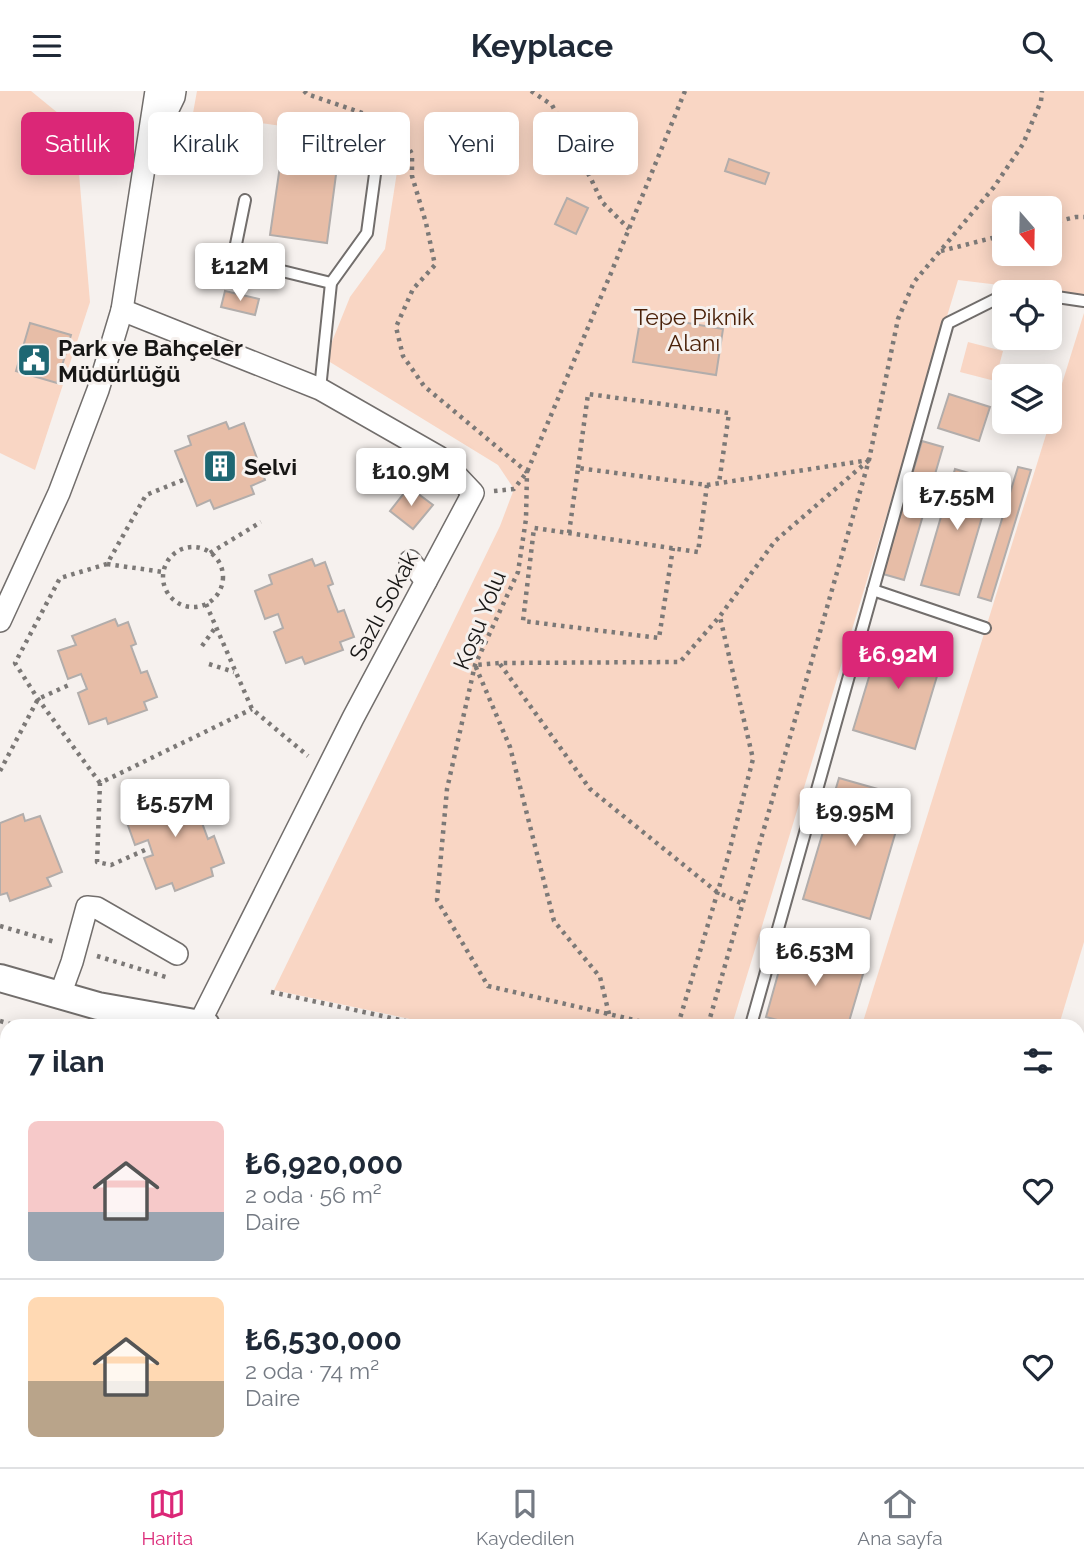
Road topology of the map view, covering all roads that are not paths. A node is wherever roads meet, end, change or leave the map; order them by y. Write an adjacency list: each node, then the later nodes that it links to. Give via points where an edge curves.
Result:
1 (156, 91): 3 (street)
2 (175, 91): 3 (street)
3 (146, 155): 10 (street)
4 (375, 175): 6 (lane, via 367,233)
5 (245, 200): 6 (lane, via 233,259)
6 (331, 283): 11 (lane)
7 (1062, 298): 9 (lane)
8 (992, 301): 14 (lane, via 948,323)
9 (1084, 301)
10 (122, 310): 11 (street); 15 (street, via 59,492)
11 (320, 389): 13 (street, Sazlı Sokak, via 439,457 472,493)
12 (410, 561): 13 (street)
13 (426, 581): 21 (street, Sazlı Sokak)
14 (873, 590): 16 (lane); 22 (lane)
15 (0, 621)
16 (985, 628)
17 (177, 954): 19 (street, via 97,908 87,907)
18 (0, 978): 19 (street)
19 (60, 995): 20 (street)
20 (169, 1019)
21 (205, 1019)
22 (753, 1019)

